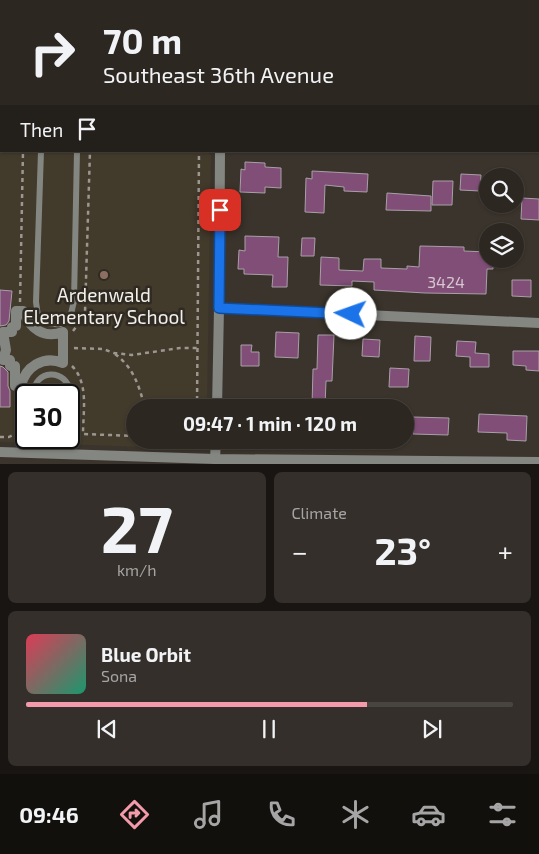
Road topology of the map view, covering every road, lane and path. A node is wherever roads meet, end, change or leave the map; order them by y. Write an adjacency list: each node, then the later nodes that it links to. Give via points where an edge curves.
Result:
1 (24, 152): 7 (path)
2 (41, 152): 3 (lane, via 36,302 38,316 54,325 61,324 71,314 74,301)
3 (77, 152)
4 (200, 152): 10 (path)
5 (220, 152): 6 (street)
6 (219, 308): 8 (street); 19 (street)
7 (20, 311): 9 (street, via 40,332 51,335 63,332); 13 (street, via 16,311 16,326 12,326 12,332 3,332 6,350 3,360 10,360 10,366 15,366)
8 (539, 323)
9 (63, 348): 11 (path, via 103,349); 12 (street)
10 (198, 348): 11 (path, via 132,355); 18 (path)
11 (114, 353): 17 (path, via 130,368)
12 (63, 360): 14 (street, via 63,363 37,364 29,370); 21 (path, via 73,366 82,380 83,434)
13 (15, 384)
14 (22, 384)
15 (35, 384): 16 (lane, via 53,374)
16 (69, 384)
17 (143, 399)
18 (197, 399)
19 (217, 399)
20 (15, 434): 22 (path)
21 (126, 436)
22 (0, 437)
23 (32, 449): 27 (lane)
24 (70, 449): 28 (lane)
25 (216, 449): 29 (street)
26 (0, 452): 27 (street)
27 (32, 453): 28 (street)
28 (70, 454): 29 (street)
29 (215, 459): 30 (street)
30 (261, 462): 31 (street)
31 (539, 462)

